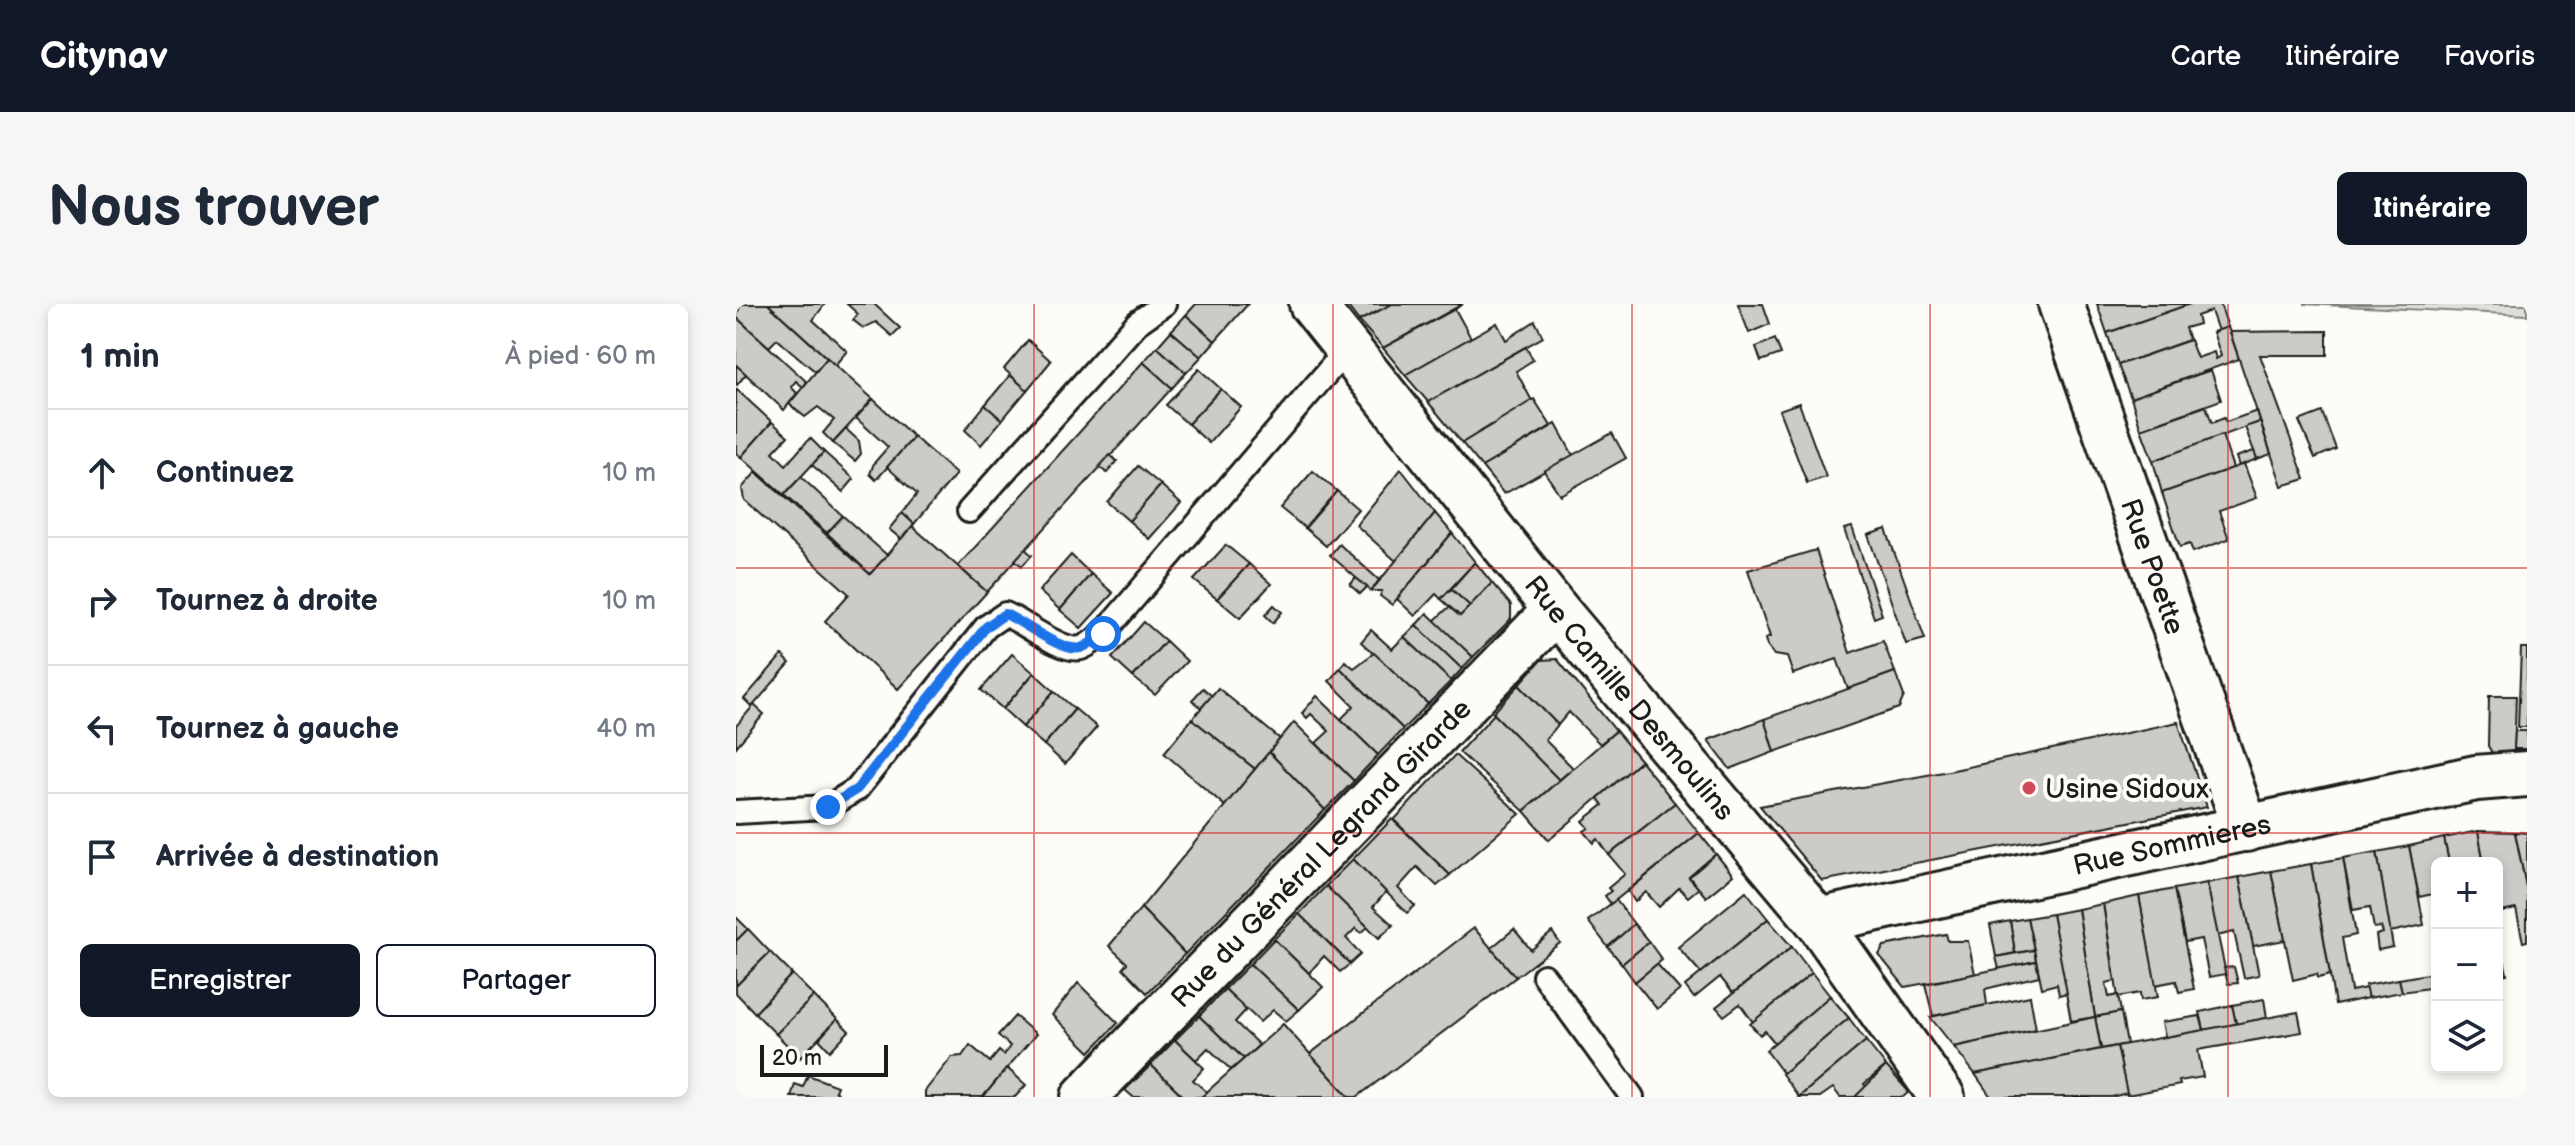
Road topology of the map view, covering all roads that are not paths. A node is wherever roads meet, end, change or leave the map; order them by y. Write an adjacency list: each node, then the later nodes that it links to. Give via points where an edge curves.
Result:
1 (1164, 304): 5 (lane, via 1137,323)
2 (1312, 304): 4 (street, Rue Camille Desmoulins)
3 (2061, 304): 9 (street, Rue Poette)
4 (1348, 348): 6 (street, Rue Camille Desmoulins); 8 (lane, via 1103,634 1082,648 1064,648 1005,614 986,627 857,789 828,807)
5 (969, 511)
6 (1556, 610): 10 (street, Rue Camille Desmoulins); 12 (street, Rue du Général Legrand Girarde)
7 (2527, 774): 9 (street, Rue Sommieres, via 2476,778)
8 (736, 812)
9 (2246, 829): 10 (street, Rue Sommieres)
10 (1818, 921): 14 (street, Rue Camille Desmoulins)
11 (1544, 976): 13 (lane)
12 (1084, 1097)
13 (1632, 1097)
14 (1942, 1097)

